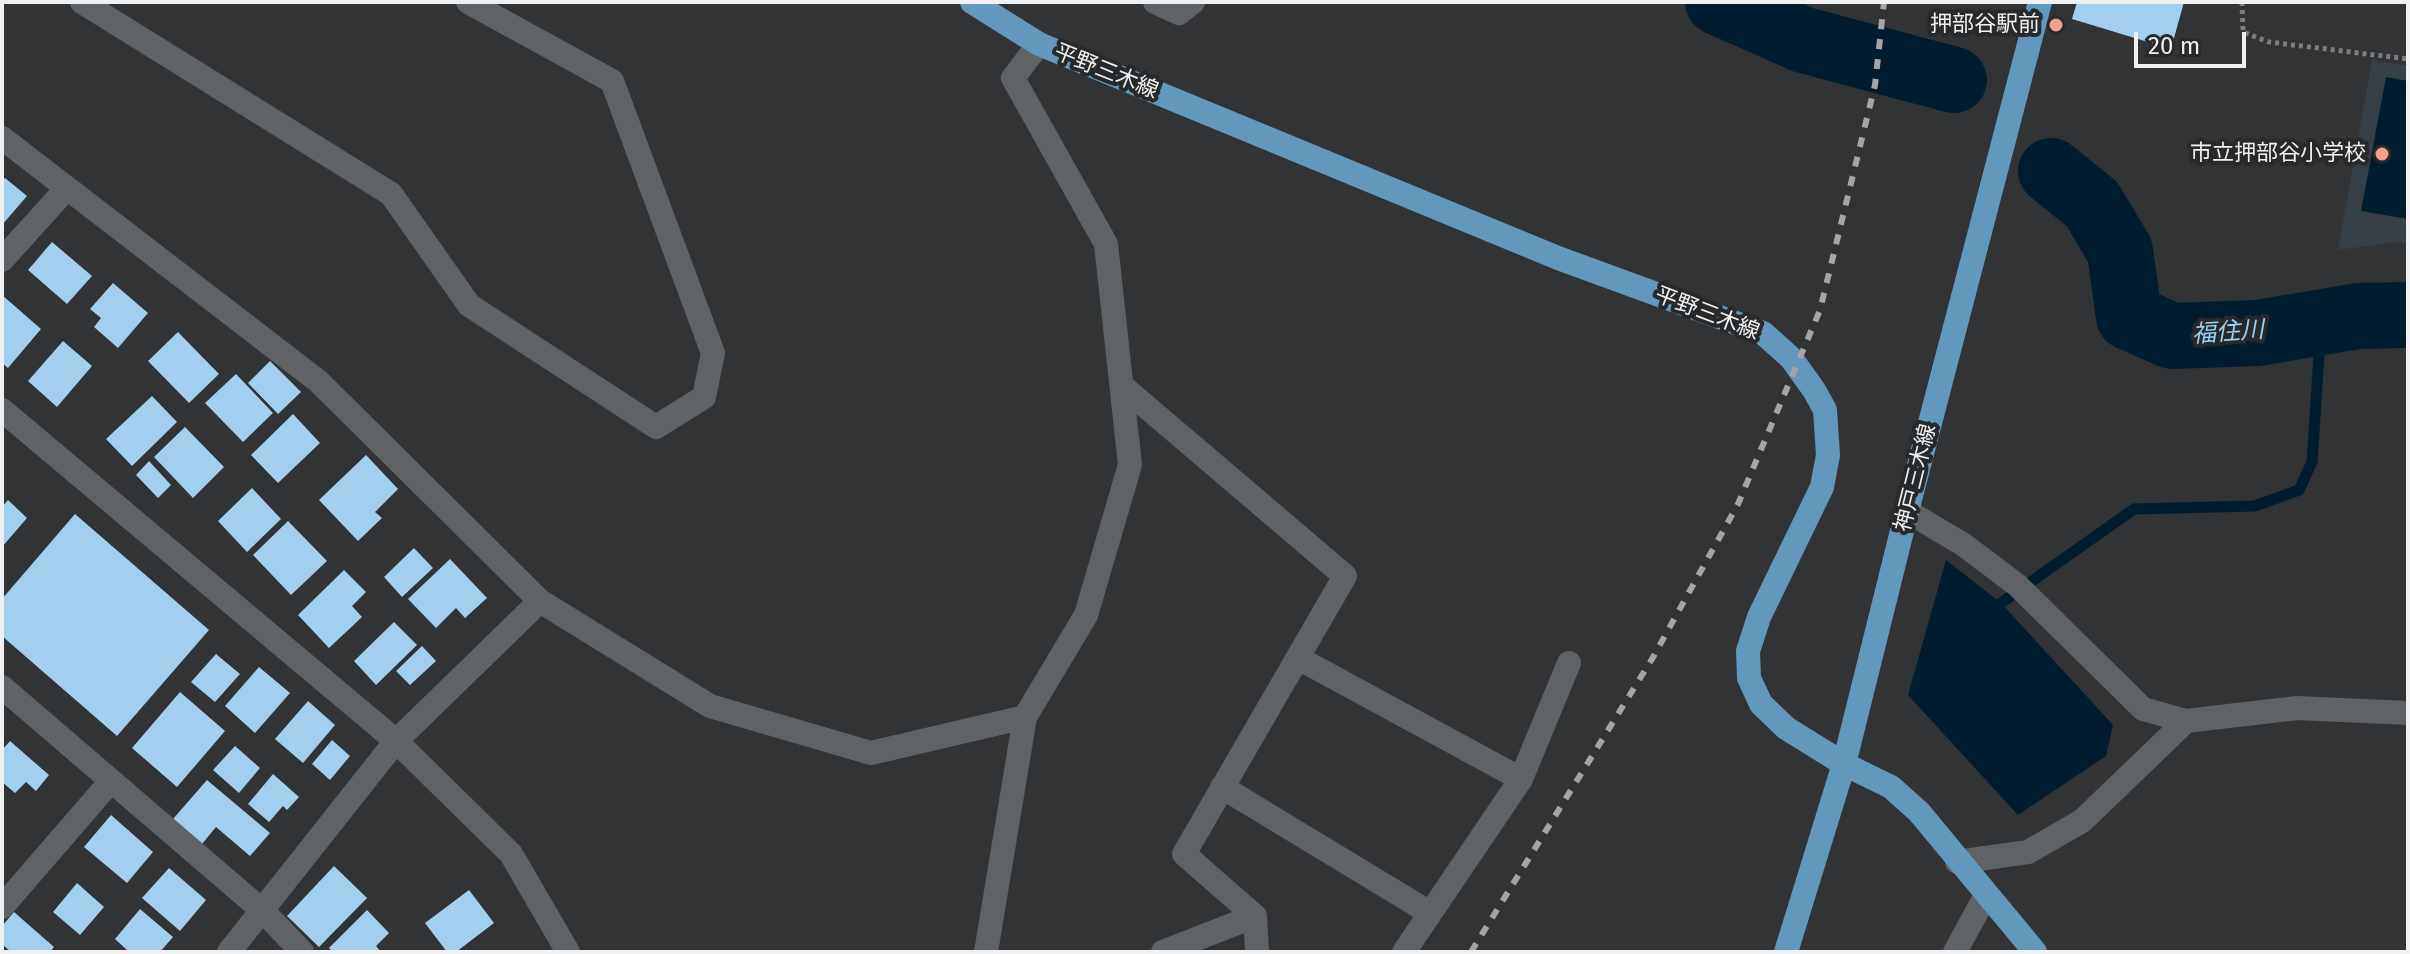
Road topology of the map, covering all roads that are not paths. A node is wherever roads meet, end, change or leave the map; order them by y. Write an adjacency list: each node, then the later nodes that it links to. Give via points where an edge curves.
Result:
1 (82, 2): 2 (street, via 391,194 469,305 656,427 704,397 713,353 612,81)
2 (468, 2)
3 (972, 2): 7 (main road, 平野三木線)
4 (1155, 2): 5 (street, via 1179,13)
5 (1193, 2)
6 (2040, 2): 13 (main road, 神戸三木線)
7 (1039, 44): 11 (street, via 1013,78 1106,244); 22 (main road, 平野三木線, via 1558,258 1763,333 1791,358 1825,410 1828,455 1822,487 1759,617 1748,651 1749,678 1761,704 1786,728)
8 (2, 138): 9 (street)
9 (67, 188): 10 (street); 14 (street, via 318,381)
10 (2, 260)
11 (1122, 386): 15 (street, via 1345,576); 19 (street, via 1130,465 1086,615)
12 (2, 410): 21 (street)
13 (1907, 511): 20 (street, via 1964,545 2021,589 2143,709); 22 (main road, 神戸三木線)
14 (540, 601): 19 (street, via 710,706 871,753); 21 (street)
15 (1298, 658): 23 (street); 25 (street)
16 (1569, 663): 23 (street)
17 (2, 687): 24 (street)
18 (2408, 713): 20 (street, via 2297,708)
19 (1025, 717): 35 (street)
20 (2186, 721): 26 (street, via 2082,821 2028,852)
21 (396, 741): 29 (street); 34 (street, via 511,854)
22 (1844, 764): 26 (main road, 平野三木線, via 1891,787 1919,812); 39 (main road, 神戸三木線)
23 (1521, 779): 30 (street)
24 (111, 781): 28 (street); 29 (street)
25 (1222, 787): 30 (street); 31 (street, via 1184,854)
26 (1957, 862): 27 (main road, 平野三木線)
27 (1986, 895): 40 (street); 41 (main road, 平野三木線)
28 (2, 907)
29 (264, 912): 32 (street); 33 (street)
30 (1430, 913): 38 (street)
31 (1255, 916): 36 (street); 37 (street)
32 (229, 952)
33 (302, 952)
34 (568, 952)
35 (986, 952)
36 (1163, 952)
37 (1257, 952)
38 (1404, 952)
39 (1786, 952)
40 (1955, 952)
41 (2035, 952)

